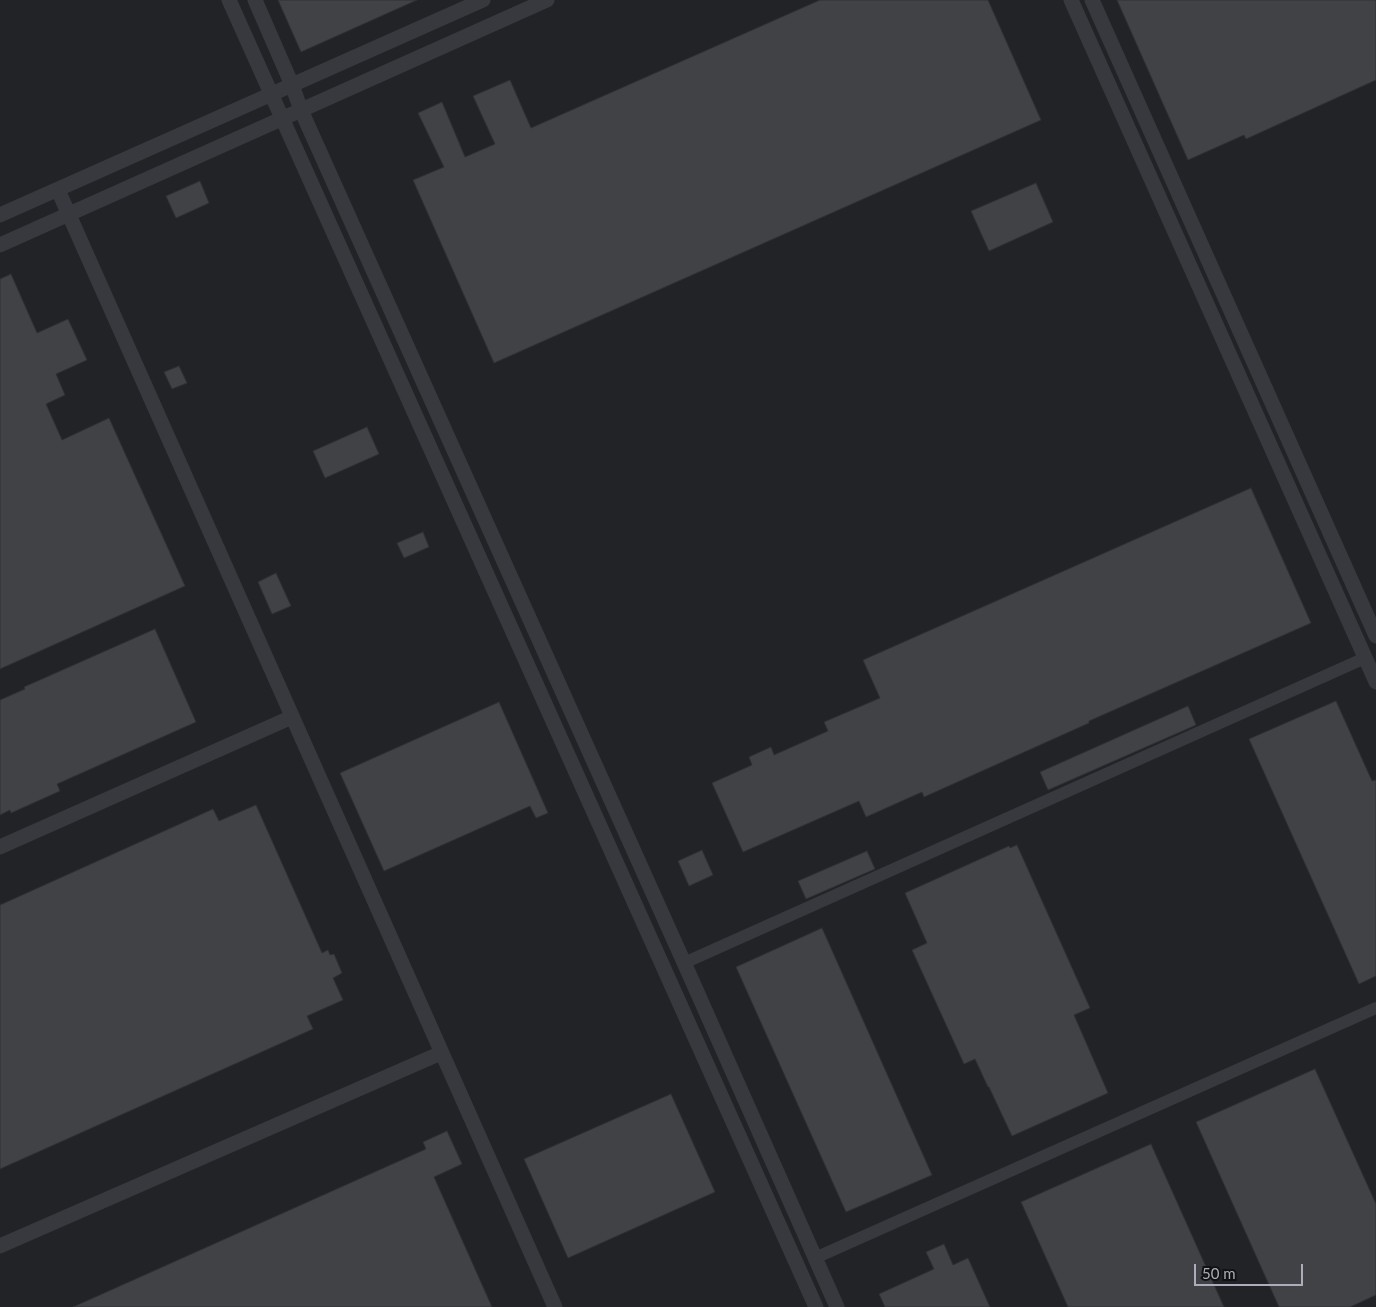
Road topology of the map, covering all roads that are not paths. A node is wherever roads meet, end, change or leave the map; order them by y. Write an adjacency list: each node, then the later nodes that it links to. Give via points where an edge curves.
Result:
1 (229, 0): 8 (street)
2 (255, 0): 7 (street)
3 (483, 0): 7 (street)
4 (547, 0): 9 (street)
5 (1070, 0): 16 (street)
6 (1092, 0): 15 (street)
7 (292, 85): 8 (street); 9 (street)
8 (271, 94): 10 (street); 11 (street)
9 (301, 110): 10 (street); 20 (street)
10 (282, 119): 12 (street); 21 (street)
11 (58, 190): 12 (street); 13 (street)
12 (69, 215): 14 (street); 18 (street)
13 (0, 216)
14 (0, 245)
15 (1376, 636)
16 (1371, 655): 17 (street); 20 (street)
17 (1376, 682)
18 (292, 717): 19 (street); 23 (street)
19 (0, 847)
20 (684, 962): 21 (street); 25 (street)
21 (665, 972): 26 (street)
22 (1376, 1008): 25 (street)
23 (441, 1052): 24 (street); 27 (street)
24 (0, 1246)
25 (815, 1258): 26 (street); 29 (street)
26 (797, 1266): 28 (street)
27 (555, 1307)
28 (816, 1307)
29 (837, 1307)

